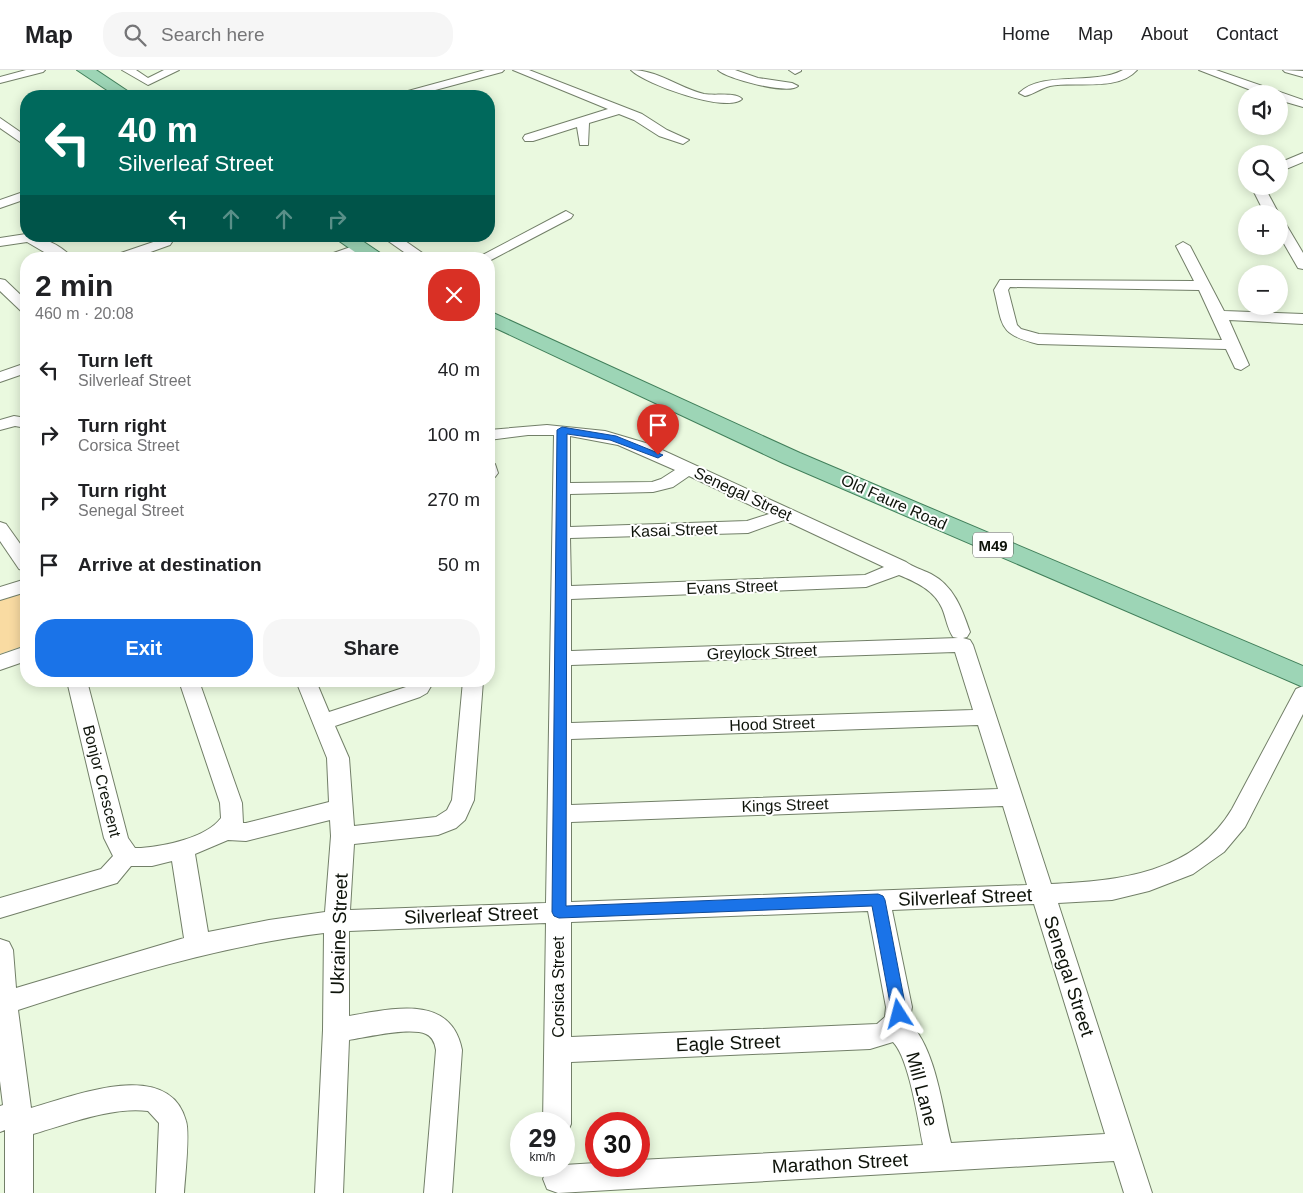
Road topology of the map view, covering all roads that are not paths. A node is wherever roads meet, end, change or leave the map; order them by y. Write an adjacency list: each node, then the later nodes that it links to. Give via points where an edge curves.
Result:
1 (39, 70): 13 (street)
2 (85, 70): 17 (main road)
3 (128, 70): 14 (street)
4 (173, 70): 14 (street)
5 (498, 70): 19 (street)
6 (519, 70): 24 (street)
7 (637, 70): 21 (street, via 693,96)
8 (724, 70): 16 (street, via 756,81)
9 (1131, 70): 20 (street, via 1101,79 1042,83)
10 (1205, 70): 15 (street)
11 (1289, 70): 12 (street)
12 (1303, 74)
13 (0, 80)
14 (148, 82): 18 (street)
15 (1248, 85)
16 (792, 86)
17 (117, 90)
18 (134, 90)
19 (424, 90)
20 (1025, 93)
21 (736, 99)
22 (1288, 99): 23 (street)
23 (1303, 104)
24 (618, 110): 25 (street); 29 (street)
25 (583, 121): 28 (street); 30 (street)
26 (0, 122): 27 (street)
27 (20, 137)
28 (529, 138)
29 (683, 140)
30 (584, 142)
31 (1303, 157): 32 (street)
32 (1288, 164)
33 (20, 197): 34 (street)
34 (0, 204)
35 (566, 215): 52 (street)
36 (20, 236): 38 (street)
37 (1288, 239): 53 (street)
38 (0, 242)
39 (40, 242): 47 (street)
40 (154, 242): 48 (street)
41 (165, 242): 46 (street)
42 (350, 242): 45 (main road)
43 (397, 242): 51 (street)
44 (1183, 246): 55 (street)
45 (359, 248): 49 (street); 50 (main road)
46 (178, 251)
47 (55, 252)
48 (132, 252)
49 (348, 252)
50 (366, 252)
51 (413, 252)
52 (495, 252)
53 (1303, 265)
54 (0, 283): 56 (street)
55 (1204, 286): 57 (street); 60 (street, via 1005,283 1001,290 1010,326 1024,336)
56 (20, 302)
57 (1219, 315): 58 (street); 60 (street)
58 (1303, 319)
59 (495, 321): 82 (main road, Old Faure Road / M49, via 897,504)
60 (1232, 345): 61 (street)
61 (1241, 365)
62 (20, 370): 63 (street)
63 (0, 377)
64 (20, 420): 65 (street)
65 (0, 425)
66 (562, 430): 67 (street, Senegal Street); 68 (street, Senegal Street, via 628,442); 69 (street, Corsica Street)
67 (495, 434)
68 (688, 469): 69 (street, via 667,483 653,486); 70 (street, Senegal Street)
69 (561, 490): 72 (street, Corsica Street)
70 (783, 513): 72 (street, Kasai Street, via 748,527); 74 (street, Senegal Street)
71 (0, 528): 73 (street)
72 (561, 533): 77 (street, Corsica Street)
73 (20, 556)
74 (899, 566): 77 (street, Evans Street, via 866,582); 78 (street, Senegal Street, via 940,588 949,599)
75 (20, 587): 76 (street)
76 (0, 594)
77 (561, 594): 80 (street, Corsica Street)
78 (961, 639): 80 (street, Greylock Street); 89 (street, Senegal Street)
79 (20, 655): 81 (street)
80 (560, 658): 91 (street, Corsica Street)
81 (0, 663)
82 (1303, 677)
83 (78, 687): 98 (street, Bonjor Crescent, via 116,838)
84 (191, 687): 95 (street, via 231,803 233,820)
85 (308, 687): 90 (street, Ukraine Street)
86 (421, 687): 90 (street)
87 (472, 687): 96 (street, via 460,813 448,823 438,826)
88 (1303, 694): 99 (street, Silverleaf Street, via 1238,819 1208,852 1173,873 1133,886)
89 (984, 717): 91 (street, Hood Street); 92 (street, Senegal Street)
90 (323, 722): 93 (street, Ukraine Street, via 338,758)
91 (560, 731): 94 (street, Corsica Street)
92 (1011, 797): 94 (street, Kings Street); 99 (street, Senegal Street)
93 (342, 808): 95 (street, via 246,832); 96 (street, Ukraine Street)
94 (559, 814): 102 (street, Corsica Street)
95 (225, 831): 97 (street, Bonjor Crescent, via 210,840)
96 (344, 836): 103 (street, Ukraine Street)
97 (182, 848): 98 (street, Bonjor Crescent, via 149,857); 104 (street)
98 (126, 854): 101 (street, via 109,876)
99 (1043, 894): 100 (street, Silverleaf Street); 112 (street, Senegal Street)
100 (878, 900): 102 (street, Silverleaf Street); 107 (street, via 899,1007)
101 (0, 908)
102 (559, 912): 103 (street, Silverleaf Street); 109 (street, Corsica Street)
103 (337, 921): 104 (street, Silverleaf Street, via 269,930); 108 (street, Ukraine Street)
104 (198, 946): 106 (street, Silverleaf Street, via 120,966)
105 (0, 950): 106 (street)
106 (2, 1004): 111 (street)
107 (895, 1026): 109 (street, Eagle Street, via 877,1037); 113 (street, Mill Lane, via 909,1040 918,1064)
108 (336, 1030): 117 (street, Ukraine Street); 118 (street, via 416,1020 433,1024 445,1035 448,1050)
109 (557, 1050): 110 (street, Corsica Street)
110 (557, 1112)
111 (12, 1118): 115 (street); 116 (street, via 127,1098 148,1097 161,1103 173,1122)
112 (1124, 1147): 113 (street, Marathon Street); 119 (street, Senegal Street)
113 (940, 1157): 114 (street, Marathon Street)
114 (557, 1179)
115 (19, 1193)
116 (170, 1193)
117 (329, 1193)
118 (438, 1193)
119 (1138, 1193)

